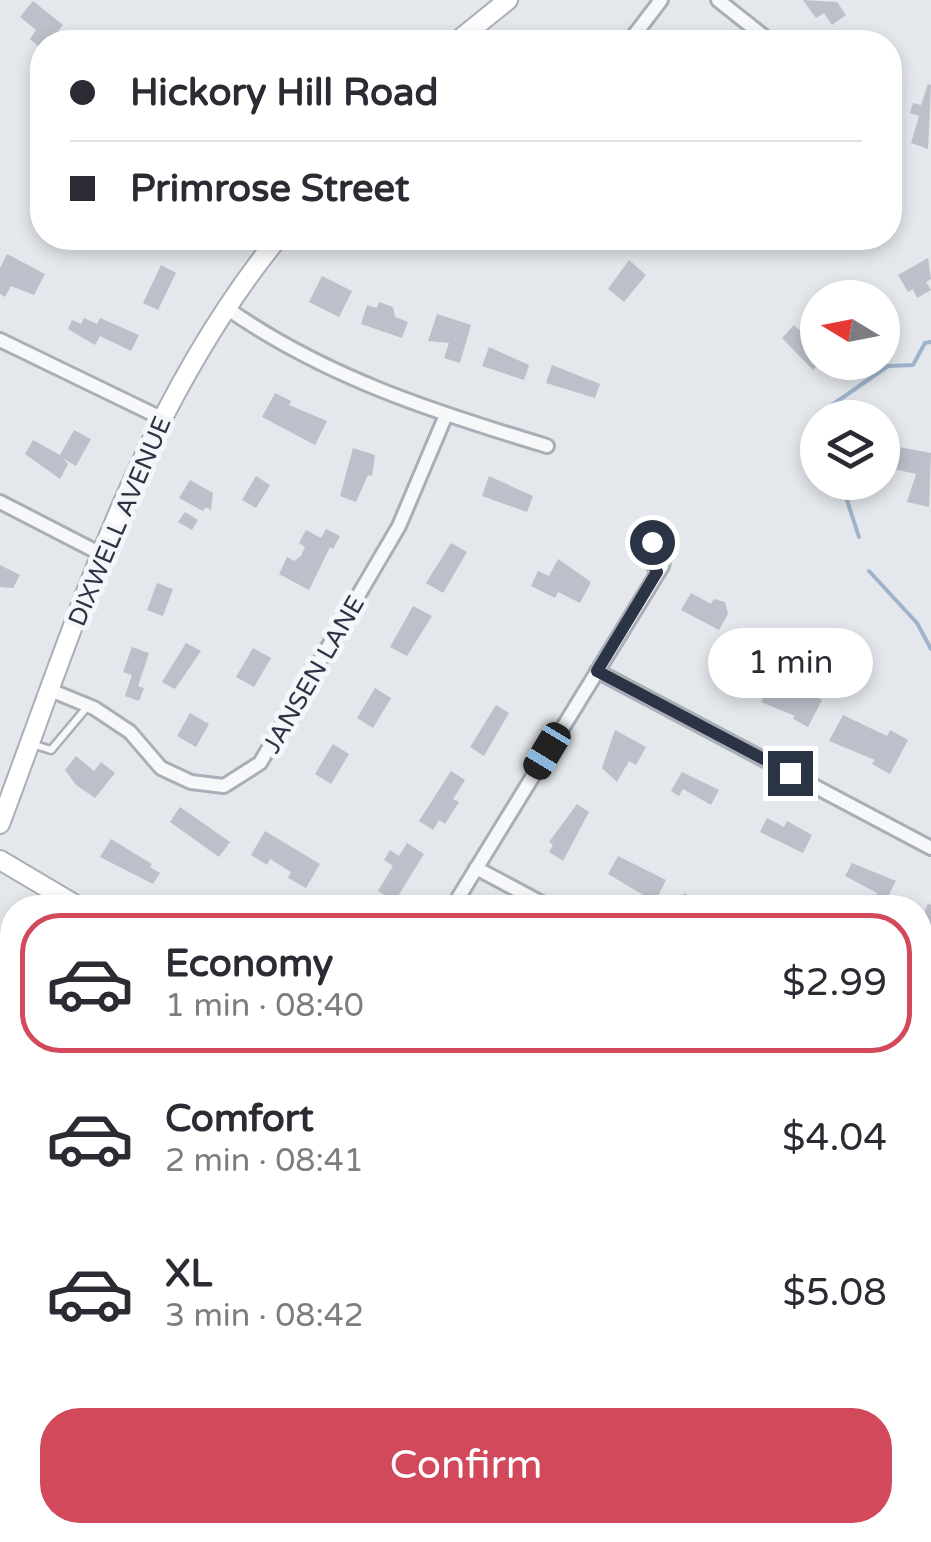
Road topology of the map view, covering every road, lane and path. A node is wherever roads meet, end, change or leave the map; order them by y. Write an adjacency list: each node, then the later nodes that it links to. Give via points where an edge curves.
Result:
1 (508, 0): 4 (main road)
2 (662, 0): 5 (street)
3 (718, 0): 6 (street)
4 (471, 30)
5 (638, 30)
6 (756, 30)
7 (270, 250): 8 (main road, DIXWELL AVENUE)
8 (228, 309): 10 (street, via 348,379); 11 (main road, DIXWELL AVENUE)
9 (0, 340): 11 (street)
10 (446, 415): 12 (street); 18 (street, JANSEN LANE, via 400,526 260,763 224,786 191,782 161,768 130,732)
11 (161, 418): 14 (main road, DIXWELL AVENUE)
12 (547, 446)
13 (0, 502): 14 (street)
14 (101, 554): 17 (main road, DIXWELL AVENUE)
15 (657, 572): 16 (street)
16 (597, 671): 21 (street); 23 (street)
17 (50, 690): 18 (street, JANSEN LANE); 19 (main road, DIXWELL AVENUE)
18 (88, 706): 19 (lane, via 52,750)
19 (30, 743): 20 (main road, DIXWELL AVENUE)
20 (0, 824)
21 (931, 848)
22 (0, 860): 24 (main road)
23 (476, 868): 25 (street); 26 (street)
24 (58, 895)
25 (460, 895)
26 (527, 895)

